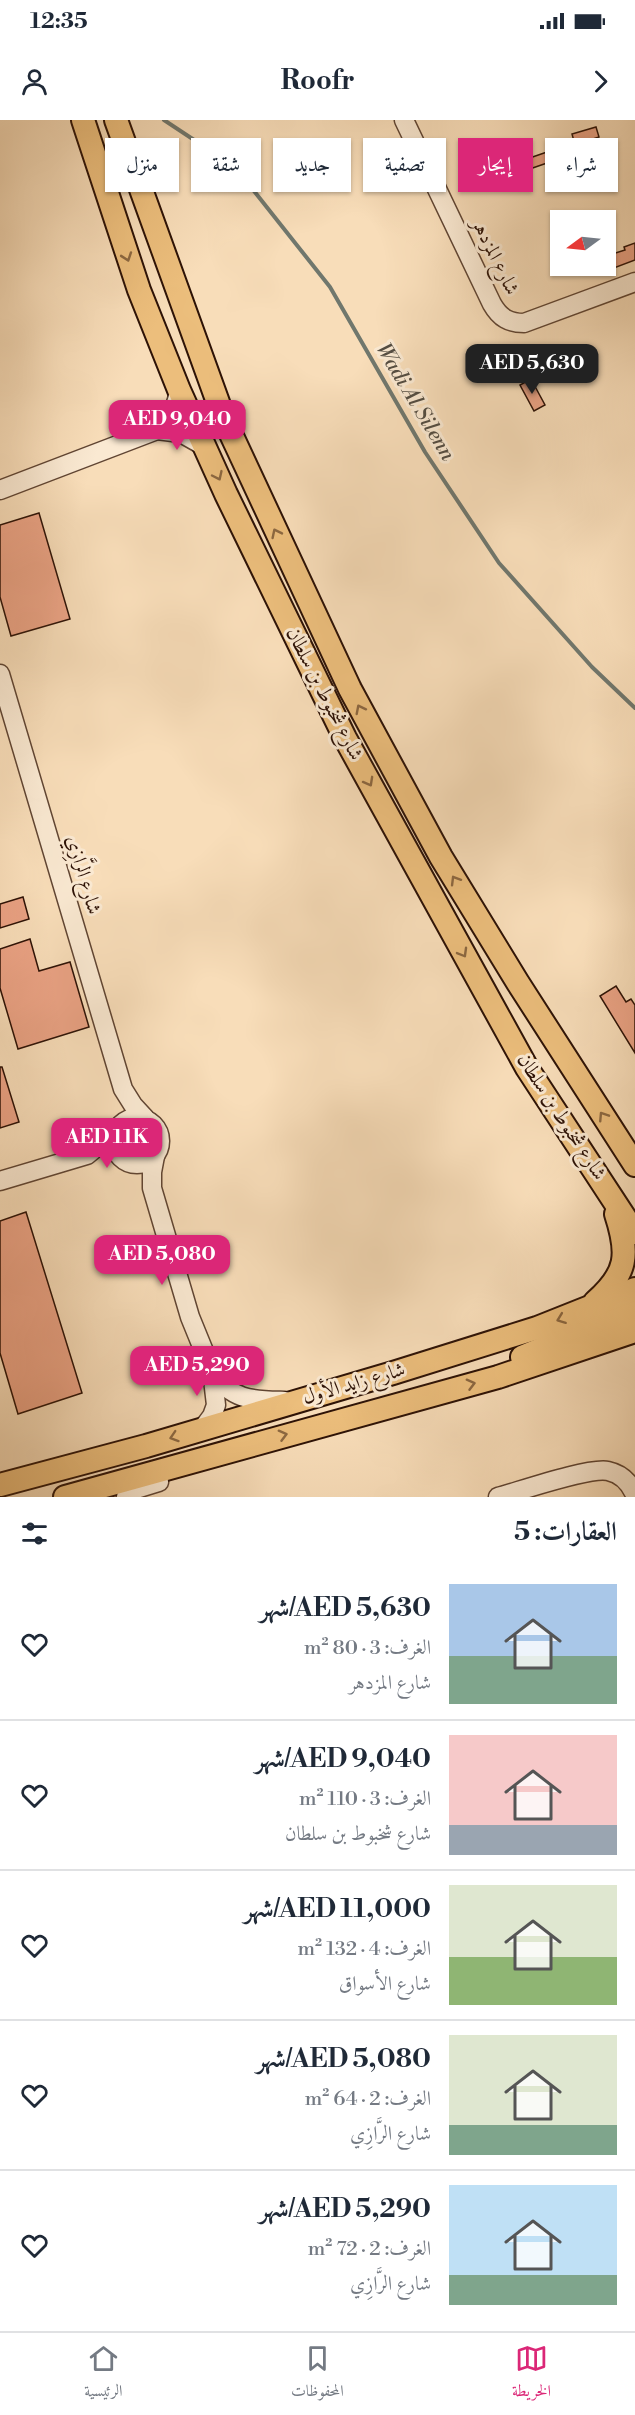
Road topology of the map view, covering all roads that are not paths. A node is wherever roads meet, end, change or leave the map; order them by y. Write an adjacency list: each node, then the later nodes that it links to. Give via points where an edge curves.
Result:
1 (83, 120): 5 (main road, شارع شخبوط بن سلطان, one-way to 5, via 139,290)
2 (116, 120): 17 (main road, شارع شخبوط بن سلطان, one-way to 2, via 441,857 345,679 224,418)
3 (404, 120): 4 (street, شارع المزدهر, via 492,304 505,319 524,323)
4 (635, 282)
5 (179, 390): 6 (street, via 175,408); 7 (main road, شارع شخبوط بن سلطان)
6 (157, 430): 7 (street, via 181,433); 8 (street)
7 (204, 446): 10 (main road, شارع شخبوط بن سلطان, one-way to 10, via 345,738)
8 (0, 490)
9 (0, 674): 11 (street, شارع الرَّازِي)
10 (527, 1068): 20 (main road, شارع شخبوط بن سلطان); 21 (main road, via 558,1100)
11 (123, 1089): 12 (street, شارع الرَّازِي); 13 (street, شارع الرَّازِي)
12 (145, 1119): 13 (street, via 133,1118); 15 (street, via 155,1125 160,1135)
13 (117, 1130): 14 (street); 16 (street, via 115,1147)
14 (87, 1155): 16 (street); 18 (street)
15 (155, 1156): 16 (street, via 144,1163); 19 (street)
16 (127, 1161): 19 (street)
17 (635, 1165)
18 (0, 1181)
19 (152, 1188): 29 (street, via 190,1317)
20 (609, 1193): 22 (main road, شارع شخبوط بن سلطان); 24 (main road, via 621,1229 624,1256 612,1287)
21 (635, 1203)
22 (635, 1233)
23 (635, 1289): 24 (main road, شارع زايد الأول)
24 (587, 1309): 31 (main road, شارع زايد الأول, one-way to 31)
25 (635, 1310): 30 (main road, via 528,1354)
26 (635, 1331): 28 (main road, شارع زايد الأول)
27 (635, 1344): 28 (main road)
28 (575, 1353): 30 (main road, شارع زايد الأول)
29 (212, 1371): 31 (street, via 234,1395); 32 (street, via 216,1405)
30 (498, 1377): 33 (main road, شارع زايد الأول, one-way to 30)
31 (299, 1401): 32 (main road, شارع زايد الأول)
32 (203, 1428): 34 (main road, شارع زايد الأول, one-way to 34)
33 (245, 1446): 37 (main road, شارع زايد الأول); 38 (street, via 216,1466 136,1489)
34 (0, 1485)
35 (544, 1491): 36 (street, via 600,1470 621,1475); 39 (street)
36 (634, 1495)
37 (65, 1497)
38 (126, 1497)
39 (498, 1497)

